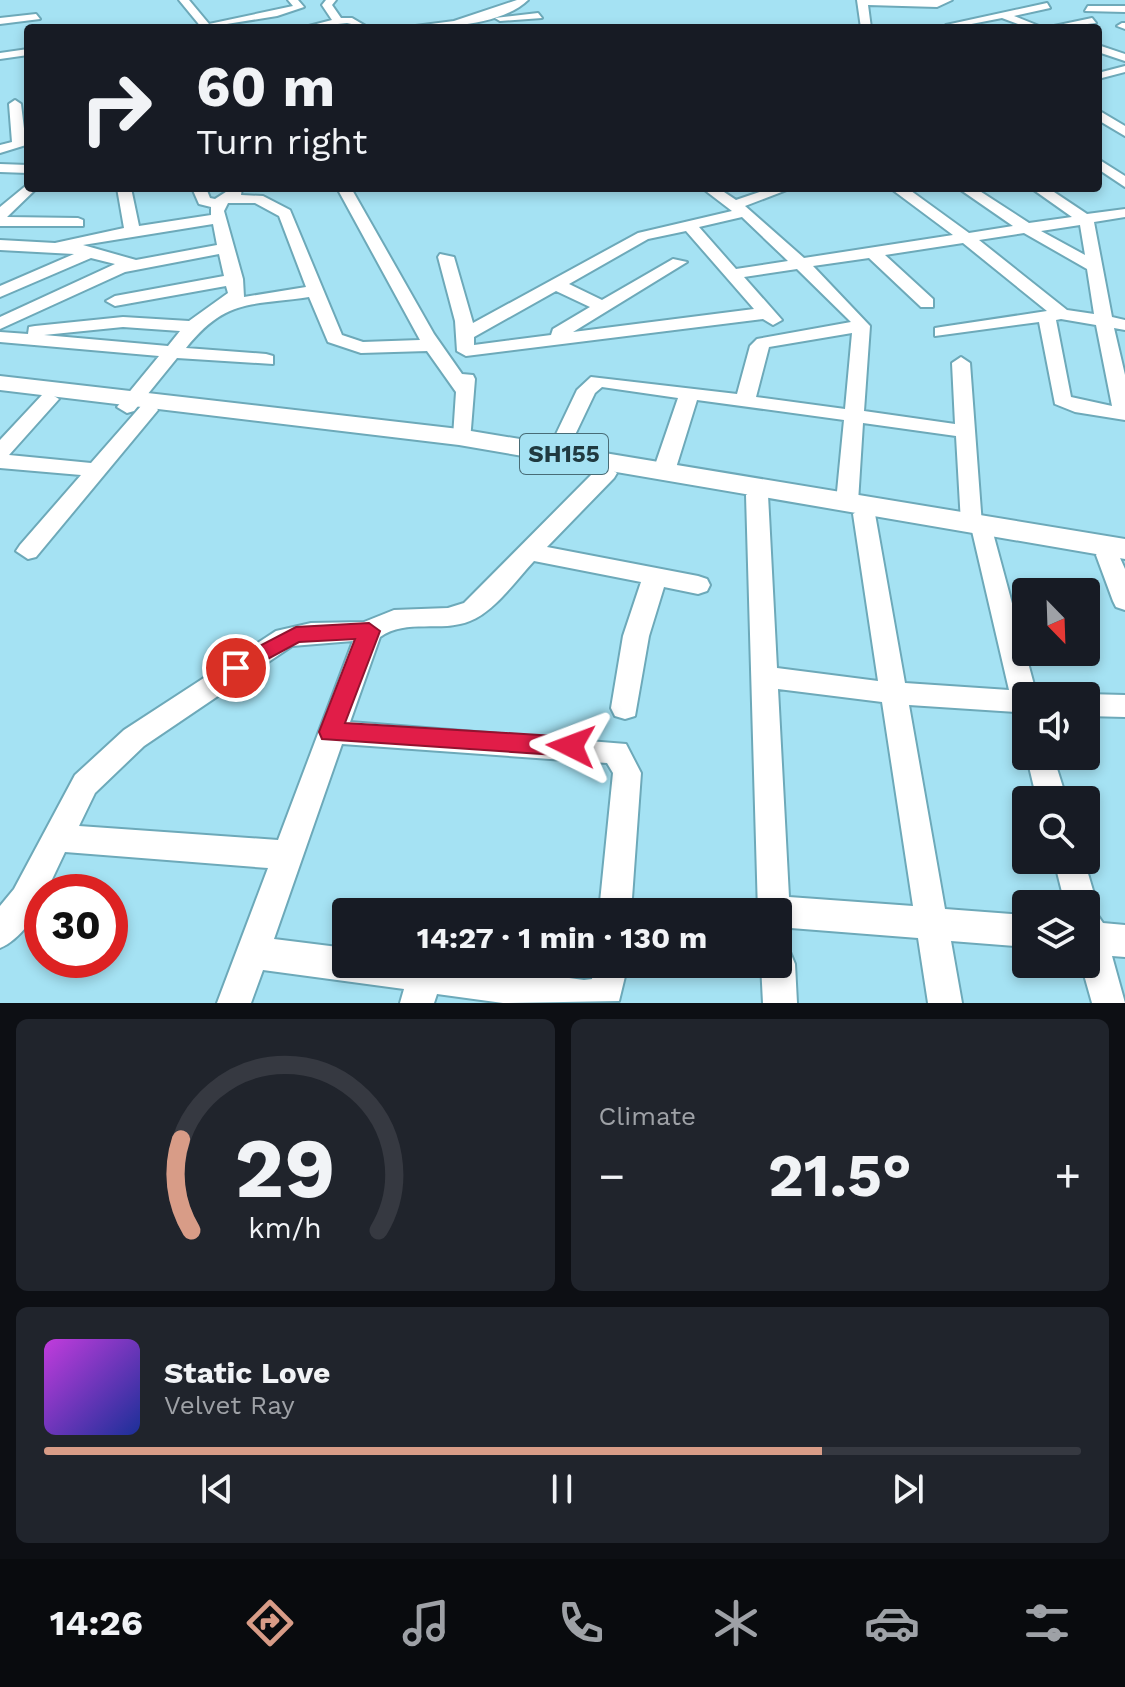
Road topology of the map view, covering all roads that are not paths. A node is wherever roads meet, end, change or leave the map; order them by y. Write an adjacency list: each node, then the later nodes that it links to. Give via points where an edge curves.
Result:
1 (184, 0): 21 (street)
2 (293, 0): 16 (street, via 299,7 284,13)
3 (331, 0): 23 (street)
4 (523, 0): 18 (street)
5 (862, 1): 6 (street); 26 (street)
6 (944, 2): 27 (street, via 939,15)
7 (1047, 6): 13 (street)
8 (27, 7): 15 (street)
9 (983, 8): 13 (street)
10 (226, 9): 16 (street)
11 (1088, 9): 12 (street)
12 (1125, 9)
13 (1002, 15): 28 (street); 29 (street)
14 (538, 16): 18 (street)
15 (36, 17): 17 (street); 20 (street)
16 (234, 18): 22 (street)
17 (0, 21)
18 (465, 21): 25 (street)
19 (1092, 21): 30 (street)
20 (41, 24)
21 (205, 24)
22 (218, 24)
23 (330, 24): 24 (street)
24 (357, 24)
25 (439, 24)
26 (865, 24)
27 (950, 24)
28 (965, 24)
29 (1028, 24)
30 (1077, 24)
31 (1125, 45): 32 (street)
32 (1102, 46)
33 (1102, 49): 36 (street)
34 (24, 53): 35 (street)
35 (0, 56)
36 (1125, 58)
37 (1125, 69): 38 (street)
38 (1102, 75)
39 (20, 113): 43 (street)
40 (1102, 118): 41 (street)
41 (1125, 132)
42 (0, 133): 43 (street)
43 (17, 145)
44 (1102, 166): 47 (street)
45 (0, 168): 46 (street)
46 (24, 169)
47 (1125, 183)
48 (26, 192): 58 (street); 62 (street)
49 (125, 192): 67 (street)
50 (201, 192): 59 (street, via 204,201)
51 (237, 192): 59 (street)
52 (346, 192): 100 (street)
53 (715, 192): 60 (street)
54 (776, 192): 60 (street)
55 (903, 192): 68 (street)
56 (971, 192): 66 (street)
57 (1044, 192): 63 (street)
58 (0, 195)
59 (220, 207): 67 (street); 71 (street); 82 (street, via 258,199 285,213)
60 (740, 208): 65 (street); 77 (street)
61 (1125, 213): 63 (street)
62 (0, 218): 64 (street)
63 (1085, 220): 66 (street); 78 (street)
64 (78, 223)
65 (689, 225): 79 (street); 81 (street, via 643,236)
66 (1027, 229): 68 (street); 78 (street)
67 (132, 231): 70 (street)
68 (964, 239): 73 (street); 89 (street)
69 (0, 245): 70 (street)
70 (58, 247): 72 (street)
71 (226, 248): 76 (street); 80 (street)
72 (92, 251): 76 (street); 83 (street)
73 (873, 253): 77 (street); 85 (street)
74 (446, 257): 99 (street)
75 (679, 262): 87 (street)
76 (132, 264): 91 (street)
77 (802, 264): 79 (street); 93 (street)
78 (1095, 267): 90 (street)
79 (733, 274): 88 (street)
80 (235, 279): 84 (street); 86 (street, via 237,295)
81 (555, 284): 87 (street); 99 (street)
82 (316, 291): 86 (street); 100 (street, via 334,338 361,348)
83 (0, 292)
84 (115, 301)
85 (927, 303)
86 (221, 305): 94 (street)
87 (603, 307): 98 (street)
88 (767, 313): 97 (street); 98 (street)
89 (1054, 315): 90 (street); 95 (street); 112 (street, via 1062,400)
90 (1104, 322): 92 (street); 102 (street)
91 (0, 324)
92 (1125, 325)
93 (861, 326): 97 (street); 113 (street)
94 (193, 327): 96 (street, via 123,322); 101 (street)
95 (941, 332)
96 (0, 336): 101 (street)
97 (788, 337): 110 (street, via 759,346)
98 (550, 339): 99 (street)
99 (465, 343): 106 (street)
100 (432, 345): 106 (street)
101 (172, 353): 103 (street); 111 (street)
102 (1118, 358): 112 (street)
103 (266, 360)
104 (961, 363): 114 (street)
105 (0, 383): 111 (main road, SH155)
106 (465, 392): 115 (street)
107 (0, 393): 109 (main road, SH155)
108 (689, 394): 110 (street); 117 (street, via 592,383); 120 (street)
109 (49, 399): 111 (main road, SH155); 116 (street)
110 (745, 402): 113 (street)
111 (137, 405): 115 (main road, SH155); 119 (street); 121 (main road, SH155)
112 (1125, 414)
113 (854, 418): 114 (street); 123 (street)
114 (965, 431): 124 (street)
115 (463, 437): 117 (main road, SH155)
116 (0, 452)
117 (557, 453): 120 (main road, SH155)
118 (0, 461): 119 (street)
119 (96, 470): 125 (street)
120 (664, 471): 123 (main road, SH155)
121 (606, 473): 122 (main road, SH155); 126 (street)
122 (757, 495): 123 (main road, SH155); 132 (street)
123 (856, 508): 124 (main road, SH155); 134 (street)
124 (977, 528): 127 (main road, SH155); 133 (street)
125 (28, 551)
126 (529, 552): 128 (street); 131 (street, via 466,614 387,619)
127 (1119, 554): 130 (street)
128 (655, 576): 129 (street); 138 (street, via 636,636)
129 (698, 585)
130 (1125, 601)
131 (369, 631): 139 (street); 140 (street, via 296,635 262,650 104,763 85,784)
132 (763, 677): 134 (street); 143 (street)
133 (1020, 682)
134 (893, 693): 135 (street); 145 (street)
135 (1012, 702)
136 (1100, 705): 137 (street)
137 (1125, 706)
138 (625, 708)
139 (330, 732): 141 (street); 142 (street, via 616,752 627,773)
140 (57, 838): 141 (street); 147 (street, via 25,900)
141 (286, 855): 150 (street)
142 (616, 898)
143 (773, 898)
144 (792, 913): 145 (street)
145 (931, 921): 146 (street); 157 (street)
146 (1012, 930)
147 (0, 932)
148 (1100, 935): 149 (street)
149 (1125, 941)
150 (252, 952): 154 (street); 155 (street)
151 (1100, 973): 158 (street)
152 (609, 978): 154 (street, via 607,989 584,997)
153 (779, 978): 156 (street)
154 (421, 989)
155 (234, 1003)
156 (780, 1003)
157 (945, 1003)
158 (1109, 1003)

